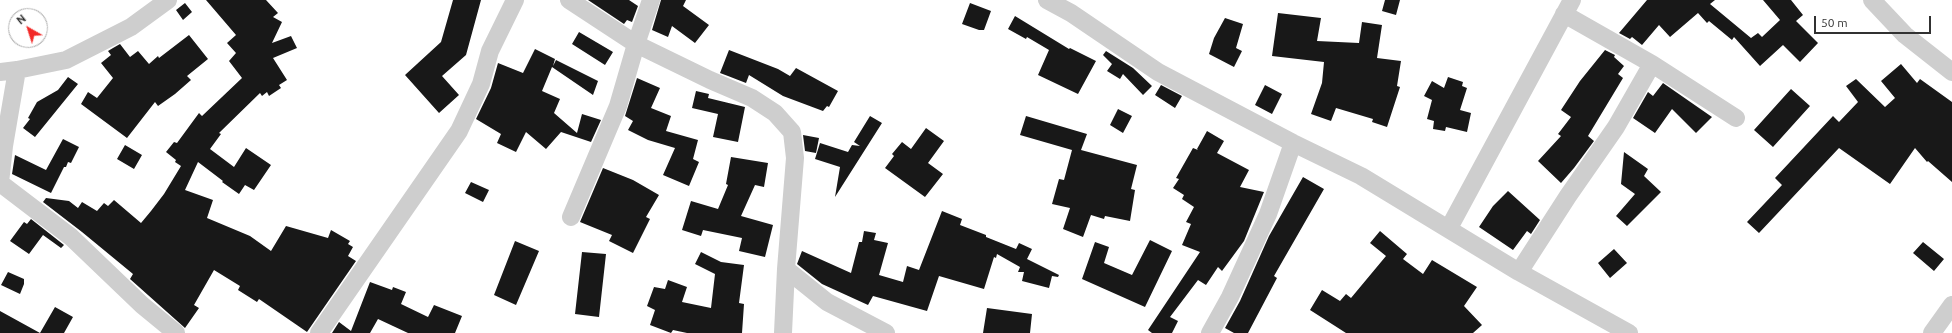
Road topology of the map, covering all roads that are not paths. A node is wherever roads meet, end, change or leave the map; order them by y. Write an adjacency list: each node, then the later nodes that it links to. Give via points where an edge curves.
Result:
1 (168, 0): 10 (street, via 131,27 66,60)
2 (515, 0): 21 (street, via 490,51 478,90 459,131)
3 (569, 0): 8 (street)
4 (651, 0): 8 (street)
5 (1048, 0): 13 (street, via 1158,72)
6 (1872, 0): 11 (street, via 1905,35)
7 (1568, 7): 9 (street); 16 (street)
8 (636, 44): 15 (street, via 618,106); 17 (street, via 752,98 775,113 792,132 795,158)
9 (1652, 64): 12 (street); 18 (street, via 1616,127)
10 (9, 71): 14 (street)
11 (1952, 72)
12 (1736, 118)
13 (1293, 143): 16 (street, via 1361,176); 24 (street, via 1268,214 1230,297)
14 (0, 183): 20 (street, via 72,237 142,305)
15 (571, 217)
16 (1449, 228): 18 (street)
17 (786, 269): 22 (street); 23 (street, via 827,302)
18 (1519, 272): 25 (street)
19 (1952, 305): 26 (street)
20 (176, 333)
21 (319, 333)
22 (782, 333)
23 (886, 333)
24 (1210, 333)
25 (1629, 333)
26 (1932, 333)

